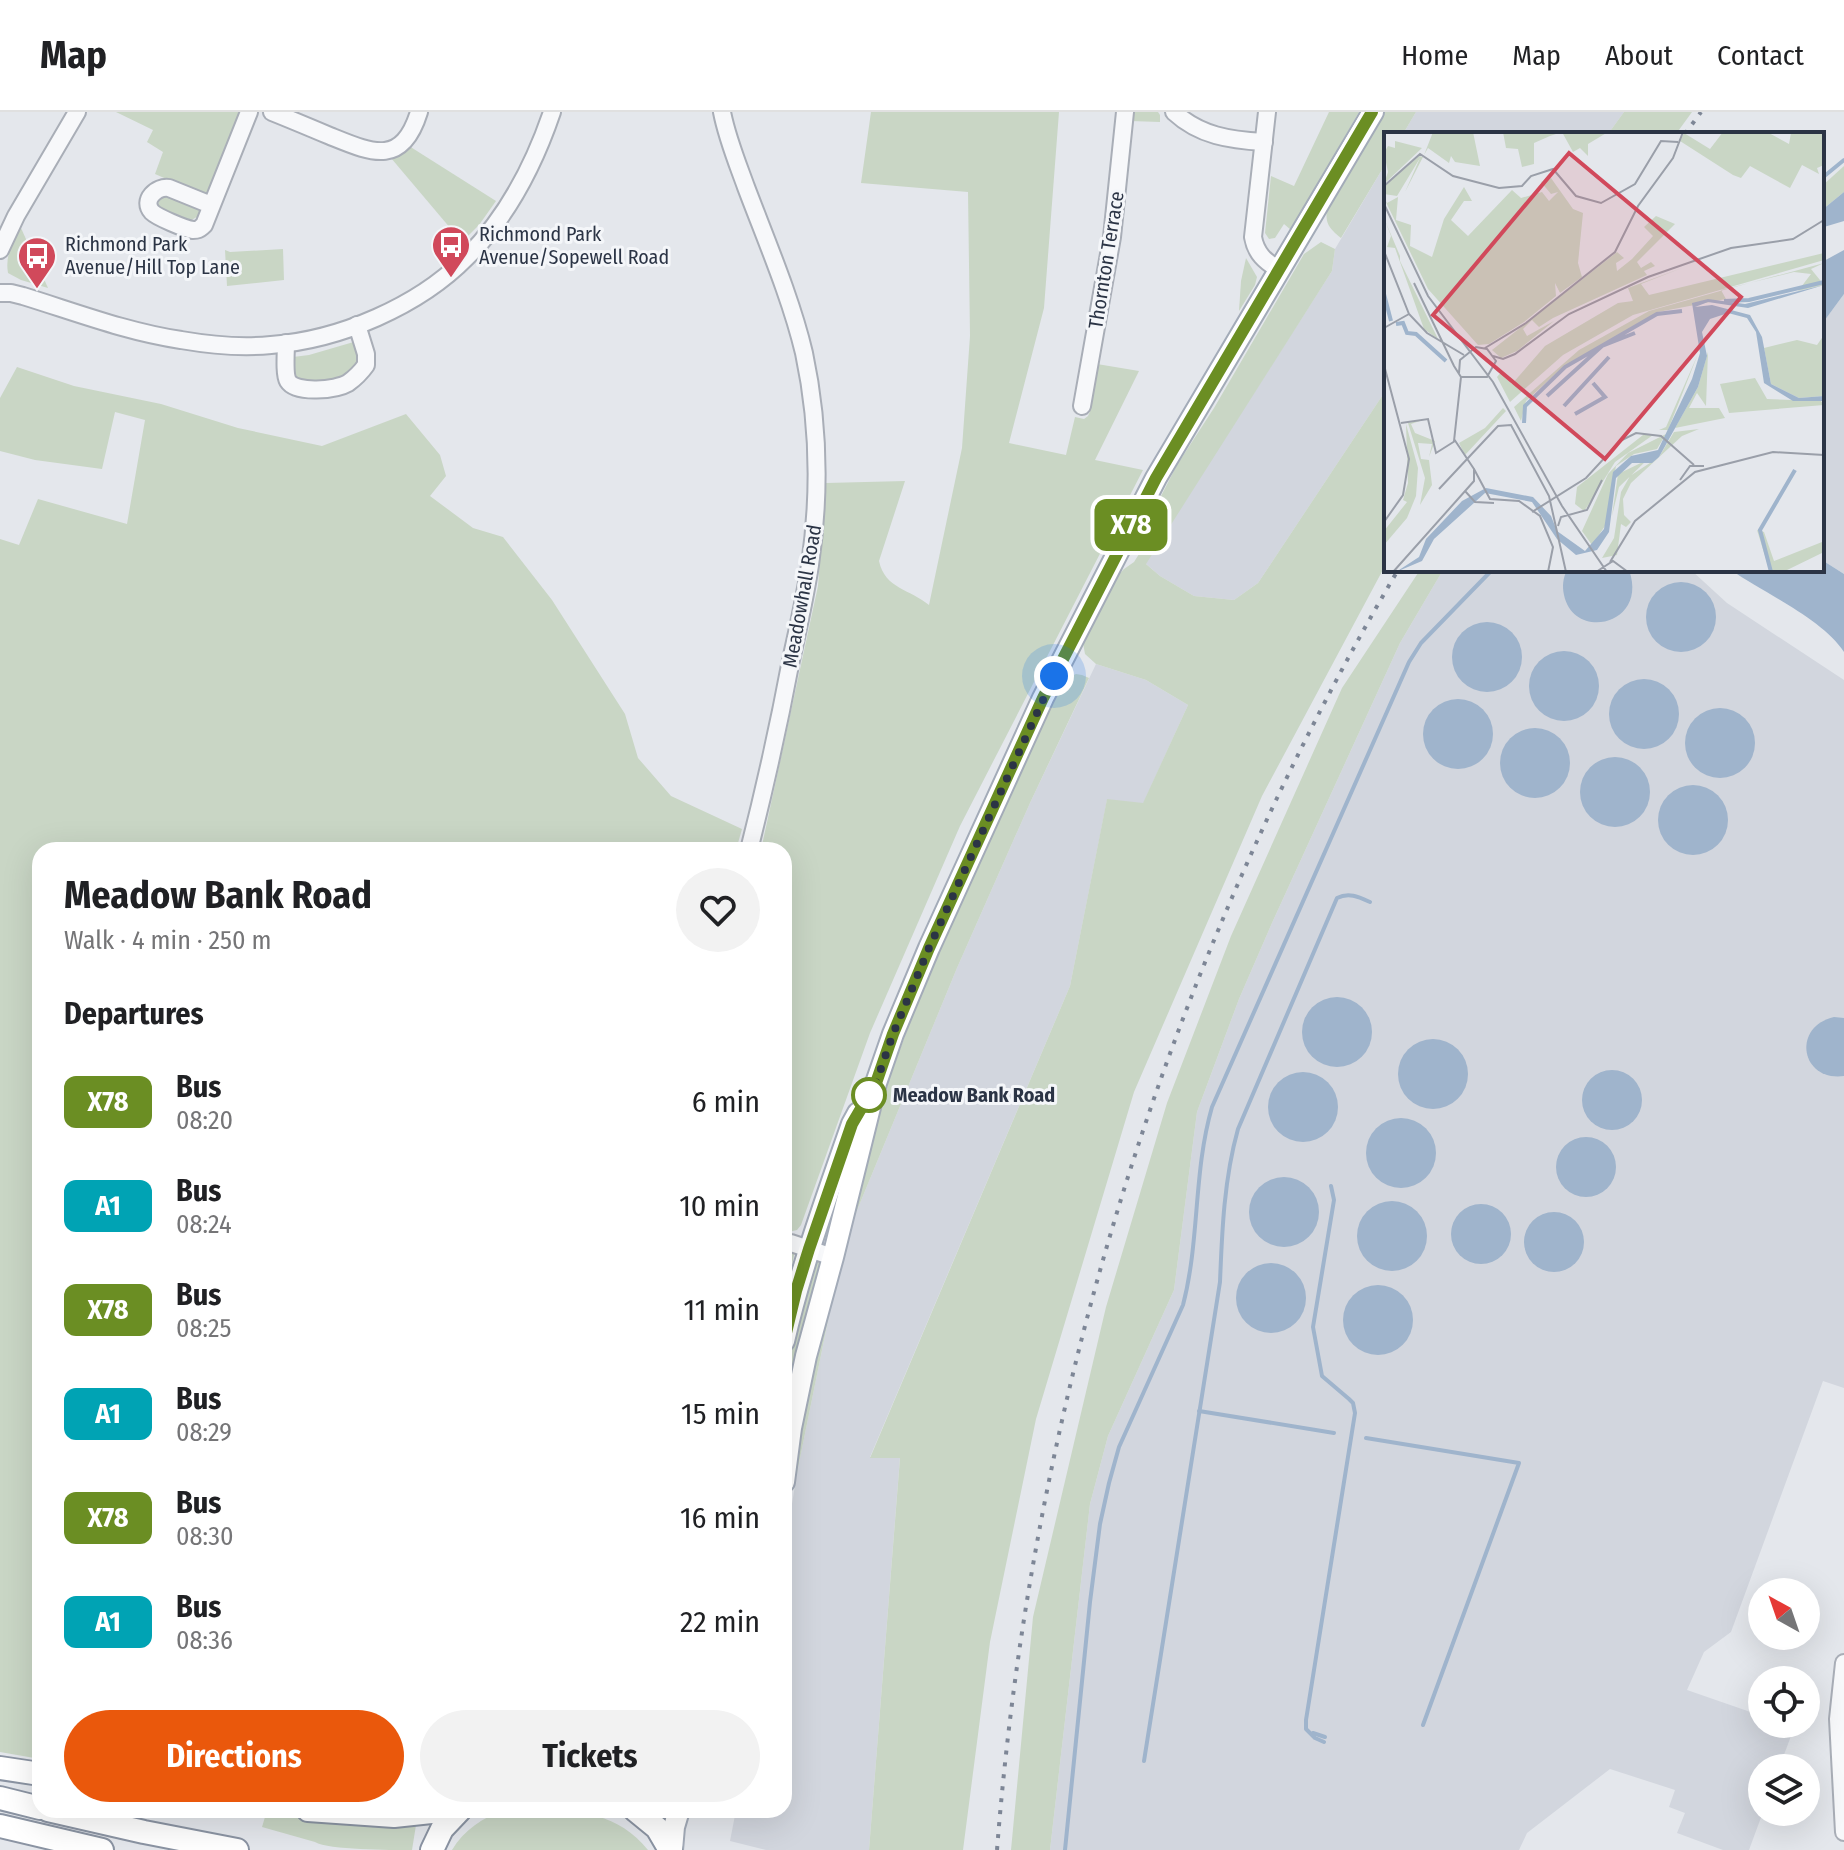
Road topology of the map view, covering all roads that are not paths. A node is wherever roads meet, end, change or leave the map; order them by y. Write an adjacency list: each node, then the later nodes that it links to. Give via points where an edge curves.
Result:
1 (77, 112): 13 (street)
2 (249, 112): 12 (street)
3 (272, 112): 4 (street, via 377,152 403,142)
4 (419, 112)
5 (552, 112): 16 (street, via 505,211 467,257 412,299)
6 (722, 112): 19 (street, Meadowhall Road, via 803,351 815,417 810,567)
7 (1125, 112): 18 (street, Thornton Terrace, via 1112,237)
8 (1174, 112): 11 (street, via 1213,136)
9 (1267, 112): 11 (street)
10 (1373, 112): 14 (main road)
11 (1264, 142): 14 (street, via 1253,237 1259,255)
12 (211, 205)
13 (0, 250)
14 (1279, 270): 20 (main road, via 1156,478 1043,698 929,948)
15 (0, 293): 17 (street, via 155,336 235,346)
16 (357, 325): 17 (street); 17 (street, via 366,365 338,388 291,385 286,377)
17 (286, 343)
18 (1082, 406)
19 (751, 842)
20 (876, 1083): 22 (main road, via 852,1124); 23 (main road)
21 (792, 1243): 22 (street)
22 (809, 1249): 23 (street); 24 (main road)
23 (833, 1257): 25 (main road)
24 (792, 1308)
25 (792, 1423)
26 (1844, 1663): 36 (street, via 1838,1719)
27 (0, 1768): 28 (highway)
28 (32, 1773)
29 (0, 1798): 30 (highway)
30 (32, 1806)
31 (83, 1818): 38 (highway)
32 (452, 1818): 39 (highway)
33 (645, 1818): 40 (highway)
34 (677, 1818): 40 (main road)
35 (0, 1826): 37 (highway)
36 (1844, 1832)
37 (102, 1850)
38 (237, 1850)
39 (432, 1850)
40 (671, 1850)

